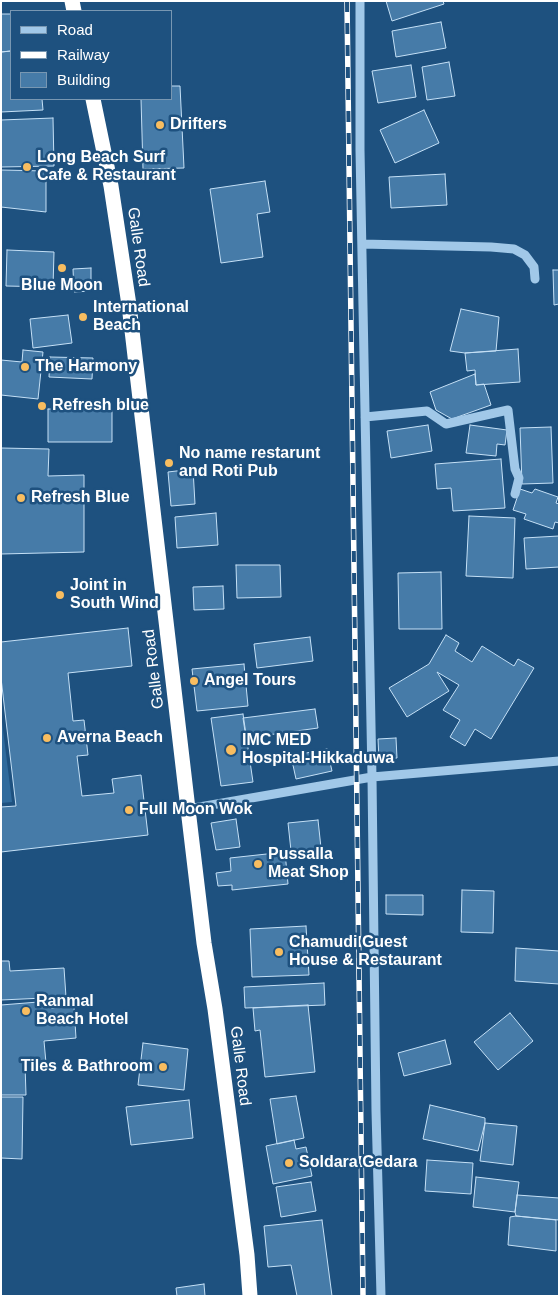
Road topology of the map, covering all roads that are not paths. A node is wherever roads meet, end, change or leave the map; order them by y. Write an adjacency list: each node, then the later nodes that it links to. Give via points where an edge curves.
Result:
1 (360, 1): 3 (street)
2 (93, 100): 9 (highway, Galle Road, via 111,186 129,305)
3 (362, 244): 4 (street, via 514,249 525,254 534,267); 5 (street)
4 (536, 279)
5 (365, 417): 6 (street, via 427,411 446,424 508,410 514,469 519,478); 8 (street)
6 (515, 494)
7 (559, 761): 8 (street)
8 (372, 777): 9 (street); 11 (street)
9 (188, 809): 10 (highway, Galle Road)
10 (250, 1296)
11 (381, 1296)

